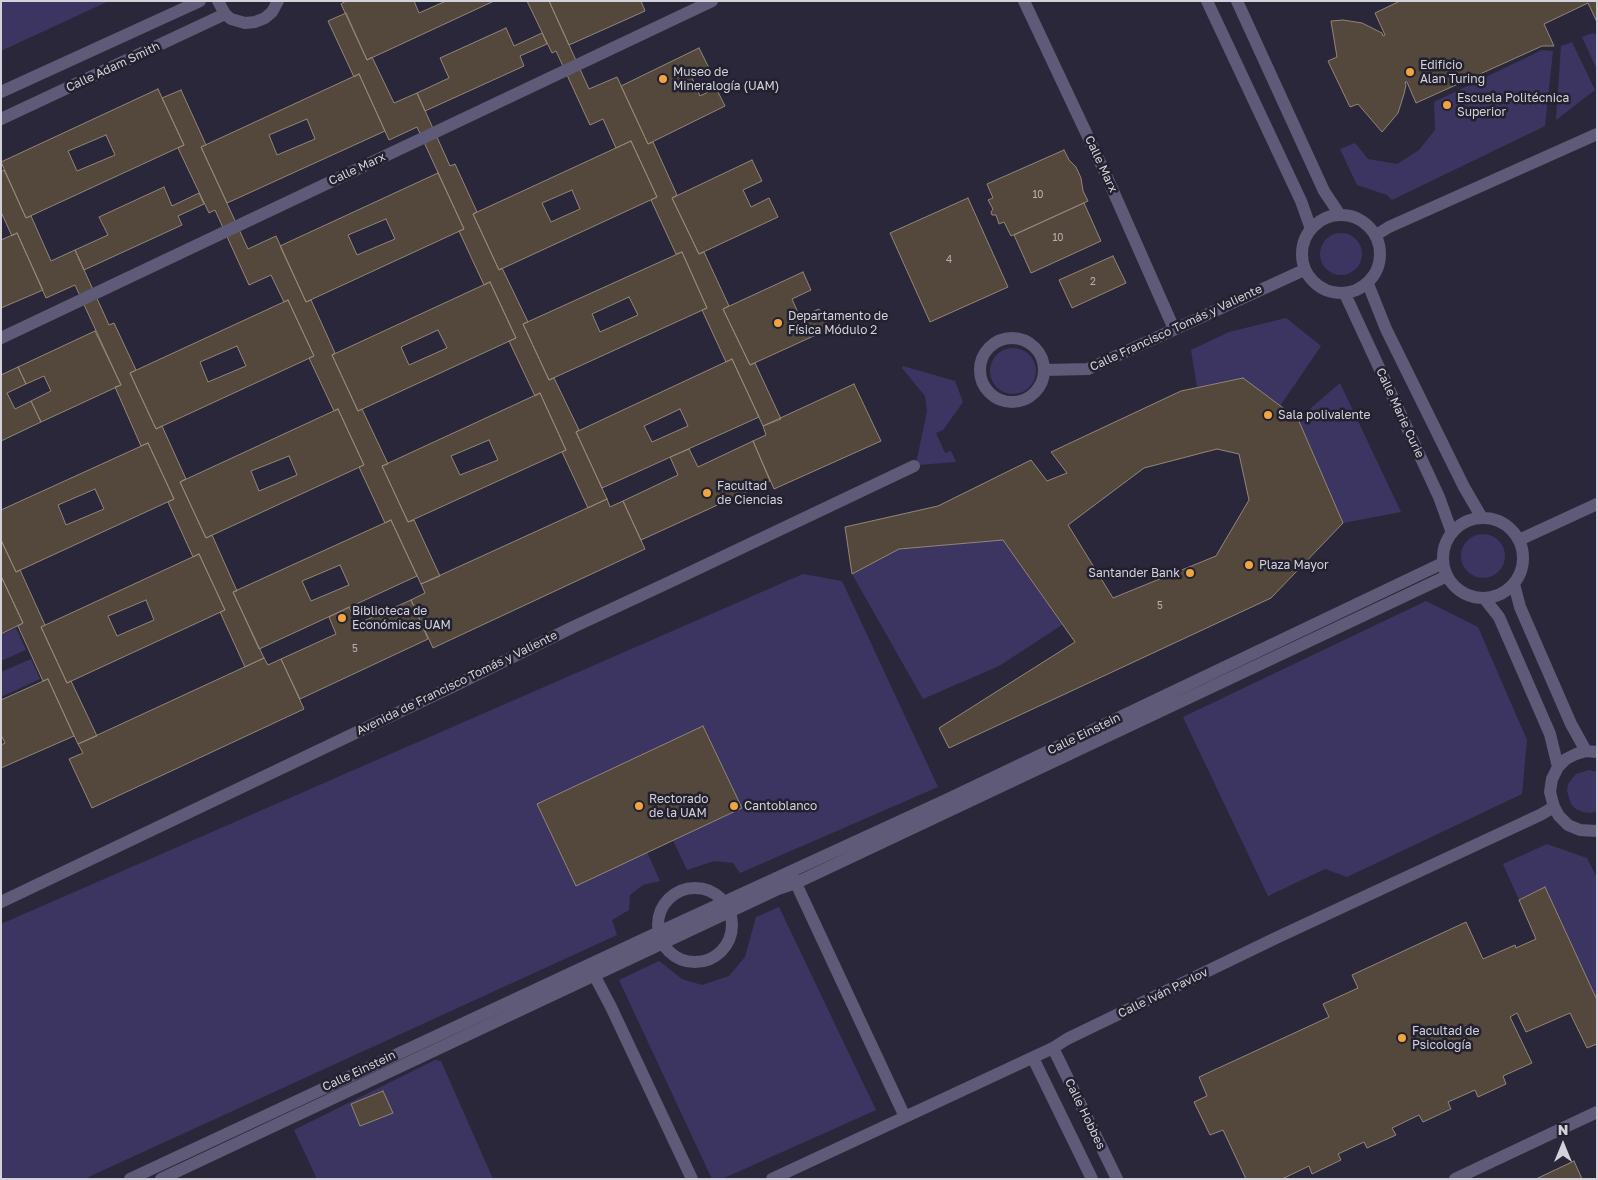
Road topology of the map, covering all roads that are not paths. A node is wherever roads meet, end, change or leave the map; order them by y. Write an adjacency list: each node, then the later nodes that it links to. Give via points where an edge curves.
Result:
1 (200, 1): 9 (street, Calle Adam Smith)
2 (218, 1): 8 (street)
3 (278, 1): 8 (street, via 272,12 255,22 238,22)
4 (712, 1): 19 (street, Calle Marx)
5 (1024, 1): 18 (street, Calle Marx)
6 (1207, 1): 13 (street, via 1301,201)
7 (1237, 1): 12 (street, via 1324,191)
8 (225, 14): 10 (street, Calle Adam Smith)
9 (1, 92)
10 (1, 119)
11 (1597, 134): 14 (street)
12 (1340, 215): 13 (street, via 1324,219); 14 (street, via 1357,218)
13 (1311, 229): 15 (street, via 1302,248)
14 (1376, 235): 16 (street, via 1380,261)
15 (1304, 270): 17 (street, via 1320,288); 18 (street, Calle Francisco Tomás y Valiente)
16 (1368, 284): 17 (street); 23 (street, Calle Marie Curie, via 1464,487)
17 (1345, 294): 24 (street, Calle Marie Curie, via 1440,497)
18 (1174, 329): 20 (street, Calle Francisco Tomás y Valiente, via 1088,369)
19 (1, 338)
20 (1044, 370): 20 (street, via 1038,351 1021,339 1000,340 984,354 980,364 983,385 989,393 998,399 1014,402 1029,398 1037,390 1043,381)
21 (914, 466): 35 (street, Avenida de Francisco Tomás y Valiente)
22 (1597, 504): 25 (street)
23 (1482, 518): 24 (street, via 1470,520); 25 (street, via 1503,524)
24 (1452, 533): 26 (street, via 1446,542)
25 (1519, 540): 28 (street, via 1523,562)
26 (1443, 563): 27 (street); 34 (street, Calle Einstein, via 946,800)
27 (1447, 576): 29 (street, via 1462,593); 34 (street, Calle Einstein)
28 (1514, 584): 29 (street, via 1495,596); 30 (street, via 1520,607 1571,724)
29 (1484, 598): 31 (street, via 1499,616 1550,734)
30 (1592, 752): 31 (street, via 1576,754)
31 (1558, 767): 32 (street, via 1550,792)
32 (1554, 807): 33 (street, via 1568,825); 39 (street, Calle Iván Pavlov)
33 (1596, 833)
34 (793, 878): 36 (street, Calle Einstein, via 778,889); 42 (street)
35 (1, 902)
36 (727, 907): 37 (street, Calle Einstein); 37 (street, via 707,890 685,889 675,894 661,910 658,921); 37 (street, via 732,923 731,934 727,944 711,958 700,962 684,960 670,952)
37 (661, 938): 38 (street, Calle Einstein)
38 (592, 970): 43 (street, Calle Einstein, via 275,1110); 44 (street, Calle Einstein); 45 (street)
39 (1053, 1048): 40 (street, Calle Iván Pavlov); 48 (street, Calle Hobbes)
40 (1033, 1058): 42 (street, Calle Iván Pavlov); 47 (street, Calle Hobbes)
41 (1597, 1112): 49 (street)
42 (906, 1117): 46 (street, Calle Iván Pavlov)
43 (130, 1179)
44 (161, 1179)
45 (692, 1179)
46 (772, 1179)
47 (1092, 1179)
48 (1117, 1179)
49 (1455, 1179)

